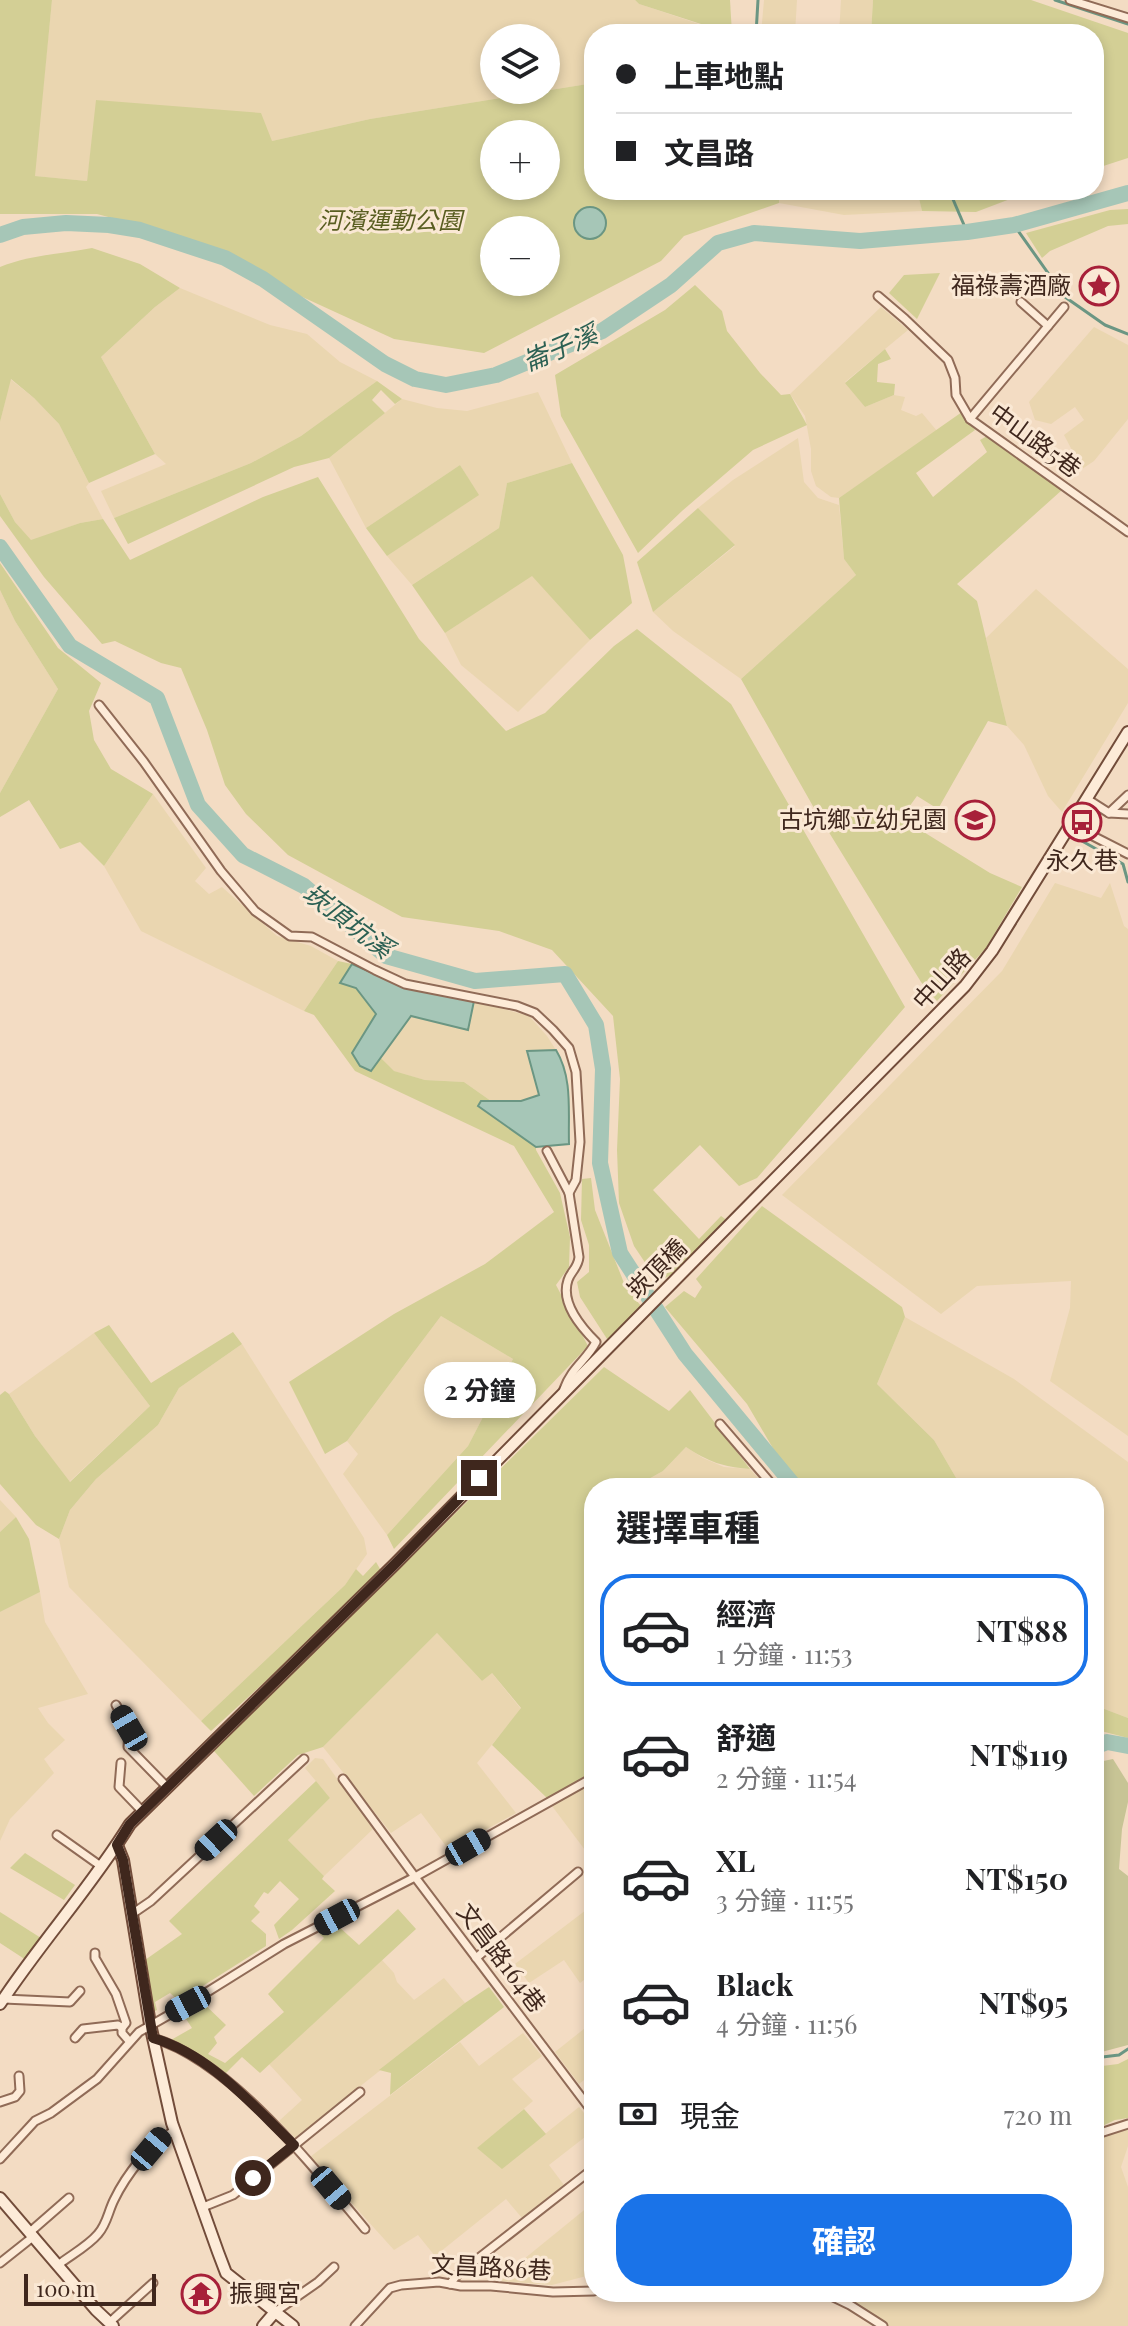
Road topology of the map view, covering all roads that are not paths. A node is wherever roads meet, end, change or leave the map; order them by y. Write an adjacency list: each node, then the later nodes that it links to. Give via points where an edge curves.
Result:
1 (1070, 0): 2 (street)
2 (1128, 18)
3 (878, 296): 7 (street, 中山路5巷, via 948,360 956,395)
4 (1021, 302): 6 (street)
5 (1064, 307): 6 (street)
6 (1048, 326): 7 (street)
7 (970, 419): 8 (street, 中山路5巷)
8 (1128, 532)
9 (99, 705): 18 (street, via 255,911 290,936 312,937 405,984 517,1006 535,1013 553,1030 569,1048 576,1072 580,1142 576,1180)
10 (1128, 732): 12 (main road, 中山路)
11 (1128, 795): 13 (street)
12 (1087, 799): 13 (street); 15 (main road, 中山路)
13 (1109, 813): 14 (street)
14 (1128, 814)
15 (1074, 822): 16 (street); 19 (main road, 中山路, via 965,986)
16 (1128, 854)
17 (547, 1151): 18 (street)
18 (569, 1193): 20 (street, via 579,1257 567,1297 578,1324 596,1342 570,1373)
19 (739, 1216): 20 (main road, 崁頂橋)
20 (563, 1391): 28 (main road, 崁頂橋)
21 (720, 1424): 22 (street)
22 (766, 1478)
23 (116, 1705): 28 (street, via 129,1728 128,1747)
24 (304, 1759): 35 (street)
25 (121, 1763): 29 (street, via 119,1787)
26 (343, 1779): 34 (street, 文昌路164巷)
27 (584, 1783): 34 (street)
28 (167, 1787): 29 (main road, 崁頂橋)
29 (143, 1812): 31 (main road, 崁頂橋)
30 (57, 1835): 32 (street)
31 (117, 1845): 32 (main road, 崁頂橋); 35 (main road)
32 (102, 1867): 39 (main road, 崁頂橋)
33 (578, 1872): 37 (street)
34 (415, 1877): 37 (street, 文昌路164巷); 40 (street, via 284,1944)
35 (132, 1914): 40 (main road)
36 (95, 1953): 41 (street, via 121,2006 126,2023)
37 (476, 1958): 47 (street, 文昌路164巷)
38 (80, 1991): 39 (street, via 70,2002)
39 (2, 2002)
40 (150, 2024): 43 (main road); 44 (street)
41 (122, 2028): 42 (street, via 83,2029); 44 (street)
42 (75, 2038)
43 (153, 2038): 50 (main road); 52 (street, via 171,2043 227,2080)
44 (129, 2041): 53 (street, via 97,2079 35,2121)
45 (19, 2076): 48 (street, via 20,2091)
46 (360, 2092): 52 (street)
47 (584, 2101)
48 (0, 2102)
49 (1128, 2124): 51 (street)
50 (175, 2131): 57 (main road); 61 (street, via 162,2136 132,2172 99,2234)
51 (1104, 2131)
52 (294, 2145): 57 (street, via 233,2195); 58 (street)
53 (0, 2159)
54 (584, 2176): 64 (street)
55 (0, 2198): 59 (main road)
56 (69, 2198): 59 (street)
57 (203, 2207): 67 (main road, via 226,2273)
58 (365, 2229)
59 (32, 2234): 60 (street); 61 (main road)
60 (0, 2263)
61 (58, 2265): 68 (main road)
62 (334, 2267): 67 (street)
63 (153, 2283): 68 (street)
64 (450, 2284): 65 (street, 文昌路86巷); 71 (street, 文昌路86巷, via 390,2288)
65 (584, 2291)
66 (844, 2302): 72 (street)
67 (275, 2312): 69 (main road); 70 (main road)
68 (112, 2324)
69 (263, 2326)
70 (293, 2326)
71 (355, 2326)
72 (883, 2326)

